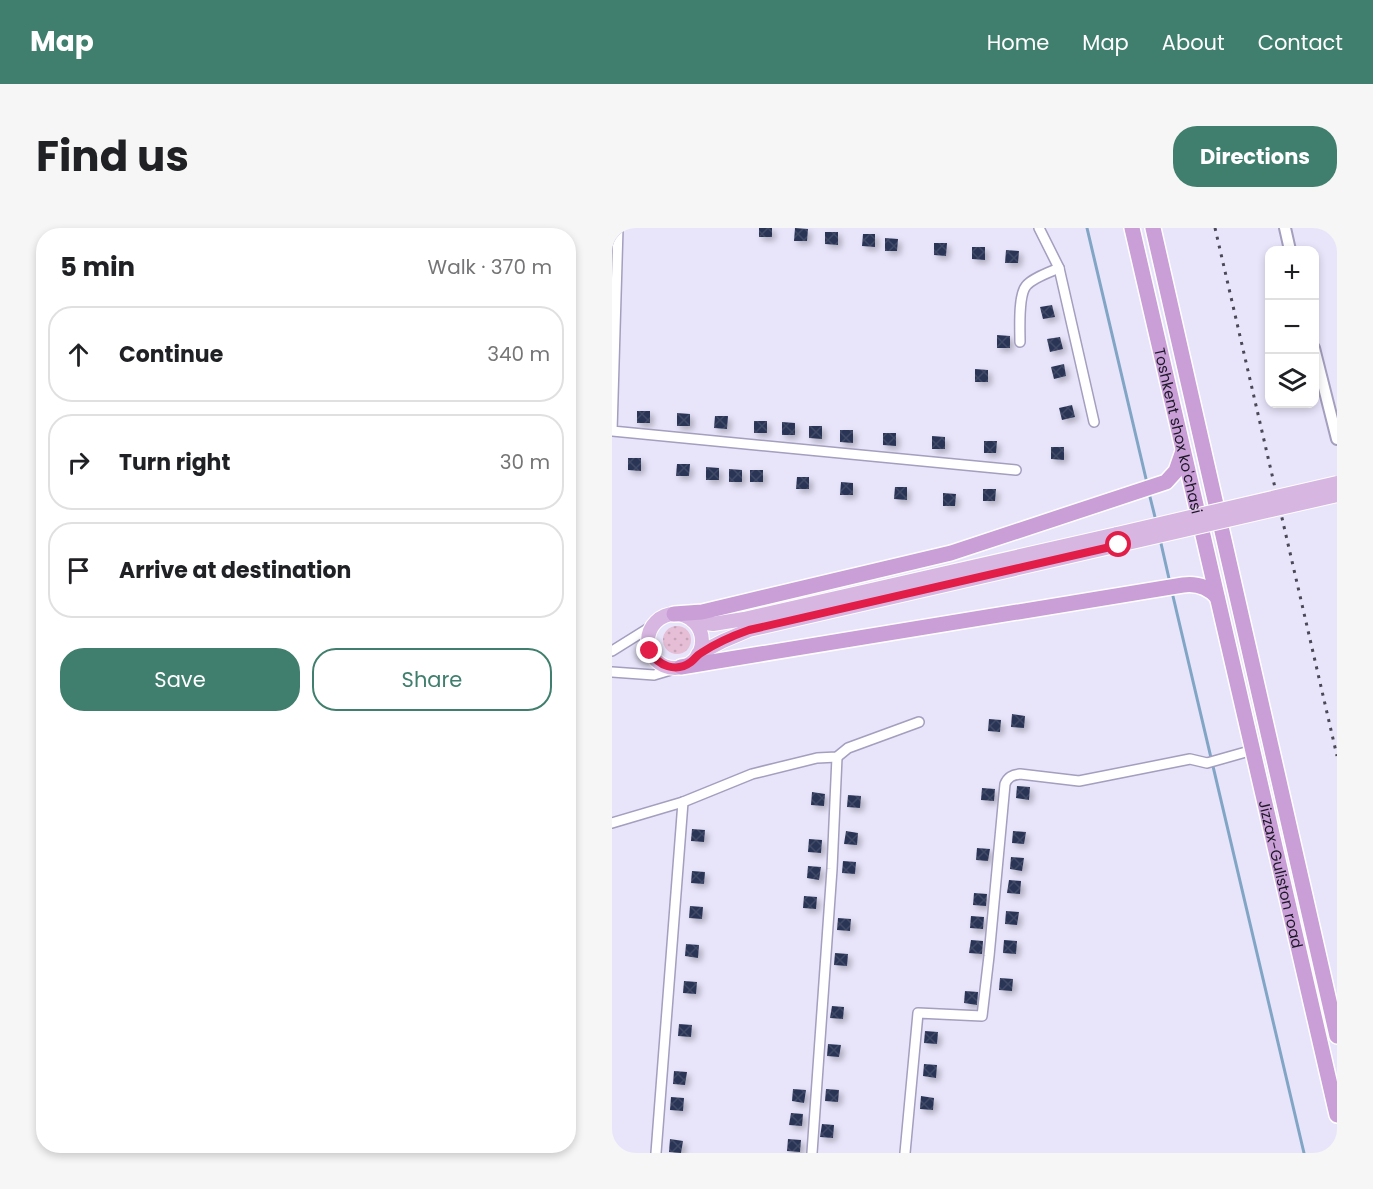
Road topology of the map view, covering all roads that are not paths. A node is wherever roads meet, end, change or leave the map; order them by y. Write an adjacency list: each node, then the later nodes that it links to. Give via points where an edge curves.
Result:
1 (618, 228): 11 (street)
2 (1039, 228): 7 (street)
3 (1132, 228): 13 (highway, Toshkent shox ko'chasi)
4 (1153, 228): 22 (highway, Toshkent shox ko'chasi)
5 (1285, 228): 6 (street)
6 (1289, 246)
7 (1059, 268): 8 (street, via 1031,282 1022,292); 10 (street)
8 (1020, 342)
9 (1316, 354): 12 (street)
10 (1094, 422)
11 (612, 431): 14 (street)
12 (1337, 439)
13 (1184, 448): 18 (highway, Toshkent shox ko'chasi); 19 (highway, via 1176,471 1166,482 951,553 702,612)
14 (1016, 470)
15 (1337, 483): 17 (main road, bridge)
16 (1337, 495): 17 (main road, bridge)
17 (1118, 539): 20 (main road, via 744,619 713,624); 25 (main road, via 749,630)
18 (1217, 597): 23 (highway, Toshkent shox ko'chasi); 26 (highway, via 1210,590 1190,584)
19 (674, 614): 20 (main road); 21 (main road, via 664,616)
20 (693, 621): 25 (main road, via 702,638)
21 (652, 626): 24 (street); 26 (main road, via 648,641 653,656 665,666)
22 (1244, 629): 33 (highway, Jizzax-Guliston road)
23 (1226, 633): 29 (highway, Jizzax-Guliston road)
24 (612, 651)
25 (698, 654): 26 (main road)
26 (681, 667): 27 (street, via 654,675)
27 (612, 672)
28 (918, 722): 30 (street, via 848,748)
29 (1253, 750): 34 (highway, Jizzax-Guliston road); 37 (street, via 1211,762 1190,759 1078,781 1020,774 1007,779 982,1017 918,1013)
30 (837, 757): 31 (street, via 752,774); 36 (street)
31 (683, 802): 32 (street); 35 (street)
32 (612, 824)
33 (1337, 1036)
34 (1337, 1115)
35 (656, 1153)
36 (812, 1153)
37 (904, 1153)

